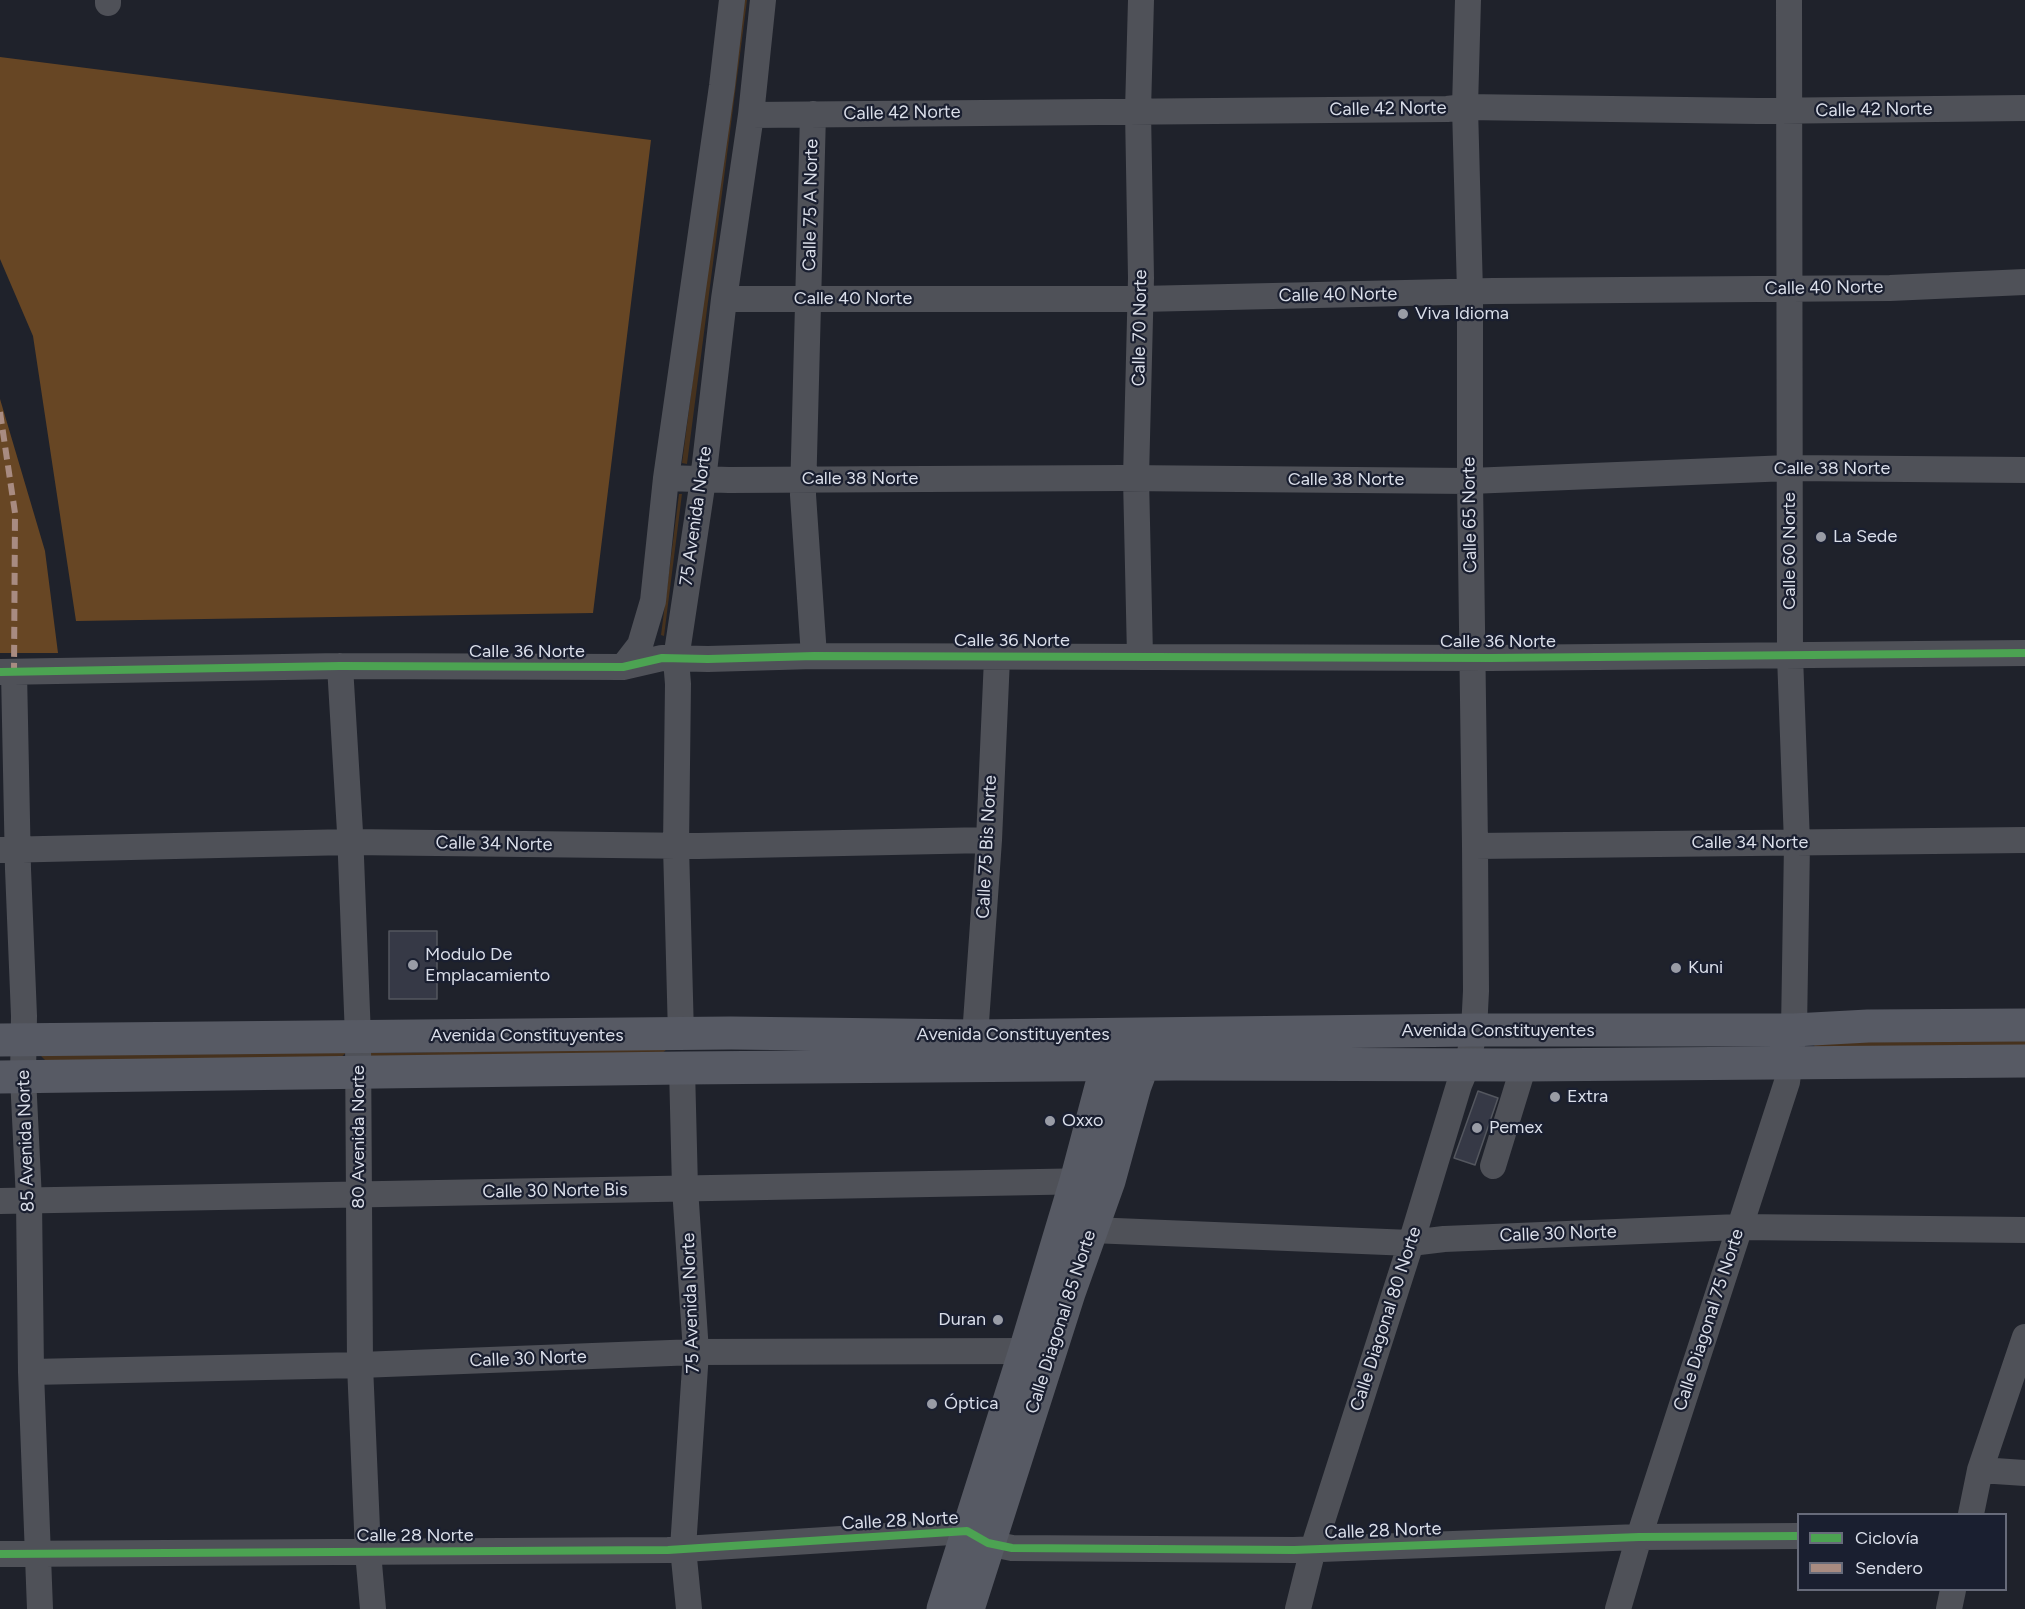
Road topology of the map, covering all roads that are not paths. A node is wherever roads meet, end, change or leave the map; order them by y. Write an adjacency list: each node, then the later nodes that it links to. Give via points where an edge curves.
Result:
1 (732, 0): 20 (street, 75 Avenida Norte)
2 (763, 0): 11 (street, 75 Avenida Norte)
3 (1141, 0): 8 (street, Calle 70 Norte)
4 (1468, 0): 6 (street, Calle 65 Norte)
5 (1788, 0): 9 (street, Calle 60 Norte)
6 (1465, 107): 8 (street, Calle 42 Norte); 9 (street, Calle 42 Norte); 14 (street, Calle 65 Norte)
7 (2025, 108): 9 (street, Calle 42 Norte)
8 (1138, 111): 10 (street, Calle 42 Norte); 17 (street, Calle 70 Norte)
9 (1788, 111): 13 (street, Calle 60 Norte)
10 (813, 114): 11 (street, Calle 42 Norte); 16 (street, Calle 75 A Norte)
11 (751, 115): 15 (street, 75 Avenida Norte)
12 (2025, 282): 13 (street, Calle 40 Norte)
13 (1788, 289): 14 (street, Calle 40 Norte); 18 (street, Calle 60 Norte)
14 (1470, 292): 17 (street, Calle 40 Norte); 24 (street, Calle 65 Norte)
15 (724, 299): 16 (street, Calle 40 Norte); 23 (street, 75 Avenida Norte)
16 (809, 299): 17 (street, Calle 40 Norte); 22 (street, Calle 75 A Norte)
17 (1140, 300): 21 (street, Calle 70 Norte)
18 (1790, 468): 19 (street, Calle 38 Norte); 24 (street, Calle 38 Norte); 28 (street, Calle 60 Norte)
19 (2025, 470)
20 (666, 478): 23 (street, Calle 38 Norte); 33 (street, 75 Avenida Norte, via 653,601 639,645)
21 (1136, 478): 22 (street, Calle 38 Norte); 24 (street, Calle 38 Norte); 27 (street, Calle 70 Norte)
22 (804, 479): 23 (street, Calle 38 Norte); 26 (street, Calle 75 A Norte)
23 (703, 480): 29 (street, 75 Avenida Norte)
24 (1470, 481): 31 (street, Calle 65 Norte)
25 (2025, 653): 28 (street, Calle 36 Norte)
26 (814, 656): 29 (street, Calle 36 Norte); 30 (street, Calle 36 Norte)
27 (1140, 656): 30 (street, Calle 36 Norte); 31 (street, Calle 36 Norte)
28 (1790, 656): 31 (street, Calle 36 Norte); 38 (street, Calle 60 Norte)
29 (676, 658): 33 (street, Calle 36 Norte); 39 (street, 75 Avenida Norte)
30 (997, 658): 35 (street, Calle 75 Bis Norte)
31 (1472, 658): 40 (street, Calle 65 Norte)
32 (340, 666): 33 (street, Calle 36 Norte); 34 (street, Calle 36 Norte); 37 (street, 80 Avenida Norte)
33 (623, 667)
34 (7, 672): 41 (street, 85 Avenida Norte)
35 (989, 840): 39 (street, Calle 34 Norte); 47 (street, Calle 75 Bis Norte)
36 (2025, 840): 38 (street, Calle 34 Norte)
37 (350, 842): 39 (street, Calle 34 Norte); 41 (street, Calle 34 Norte); 48 (street, 80 Avenida Norte)
38 (1797, 843): 40 (street, Calle 34 Norte); 44 (street, Calle 60 Norte)
39 (676, 846): 46 (street, 75 Avenida Norte)
40 (1475, 846): 43 (street, Calle 65 Norte)
41 (9, 850): 49 (street, 85 Avenida Norte)
42 (2025, 1025): 44 (main road, Avenida Constituyentes)
43 (1474, 1030): 44 (main road, Avenida Constituyentes); 45 (main road, Avenida Constituyentes); 53 (street, Calle Diagonal 80 Norte)
44 (1794, 1030): 52 (street, Calle Diagonal 75 Norte)
45 (1153, 1034): 50 (main road, Avenida Constituyentes); 54 (main road, Calle Diagonal 85 Norte)
46 (681, 1035): 47 (main road, Avenida Constituyentes); 48 (main road, Avenida Constituyentes)
47 (975, 1036): 50 (main road, Avenida Constituyentes)
48 (358, 1037): 49 (main road, Avenida Constituyentes); 57 (street, 80 Avenida Norte)
49 (12, 1039): 58 (street, 85 Avenida Norte)
50 (1114, 1050): 54 (main road, Avenida Constituyentes); 56 (main road, Avenida Constituyentes); 60 (main road, Calle Diagonal 85 Norte)
51 (2025, 1061): 52 (main road, Avenida Constituyentes)
52 (1789, 1062): 55 (main road, Avenida Constituyentes); 66 (street, Calle Diagonal 75 Norte, via 1787,1082)
53 (1468, 1064): 54 (main road, Avenida Constituyentes); 55 (main road, Avenida Constituyentes); 69 (street, Calle Diagonal 80 Norte)
54 (1143, 1065): 61 (main road, Calle Diagonal 85 Norte)
55 (1524, 1065): 59 (street)
56 (682, 1068): 57 (main road, Avenida Constituyentes); 62 (street, 75 Avenida Norte)
57 (359, 1072): 58 (main road, Avenida Constituyentes); 63 (street, 80 Avenida Norte)
58 (12, 1077): 64 (street, 85 Avenida Norte)
59 (1493, 1166)
60 (1076, 1181): 61 (street, Calle 30 Norte Bis); 62 (street, Calle 30 Norte Bis); 71 (main road, Calle Diagonal 85 Norte)
61 (1109, 1181): 67 (main road, Calle Diagonal 85 Norte)
62 (685, 1188): 63 (street, Calle 30 Norte Bis); 72 (street, 75 Avenida Norte)
63 (360, 1195): 64 (street, Calle 30 Norte Bis); 73 (street, 80 Avenida Norte)
64 (29, 1200): 65 (street, Calle 30 Norte Bis); 74 (street, 85 Avenida Norte)
65 (0, 1201)
66 (1739, 1227): 68 (street, Calle 30 Norte); 69 (street, Calle 30 Norte); 80 (street, Calle Diagonal 75 Norte)
67 (1091, 1230): 69 (street, Calle 30 Norte); 79 (main road, Calle Diagonal 85 Norte)
68 (2025, 1230)
69 (1411, 1243): 82 (street, Calle Diagonal 80 Norte)
70 (2025, 1337): 75 (street)
71 (1025, 1351): 72 (street, Calle 30 Norte); 79 (main road, Calle Diagonal 85 Norte)
72 (696, 1352): 73 (street, Calle 30 Norte); 81 (street, 75 Avenida Norte)
73 (360, 1365): 74 (street, Calle 30 Norte); 84 (street, 80 Avenida Norte)
74 (31, 1372): 83 (street, 85 Avenida Norte)
75 (1980, 1470): 76 (street); 77 (street)
76 (2025, 1473)
77 (1971, 1513)
78 (1797, 1536): 80 (street, Calle 28 Norte)
79 (978, 1537): 81 (street, Calle 28 Norte); 82 (street, Calle 28 Norte, via 1012,1548); 90 (main road, Calle Diagonal 85 Norte); 91 (main road, Calle Diagonal 85 Norte)
80 (1638, 1537): 82 (street, Calle 28 Norte); 93 (street, Calle Diagonal 75 Norte)
81 (683, 1548): 84 (street, Calle 28 Norte); 89 (street, 75 Avenida Norte)
82 (1313, 1549): 92 (street, Calle Diagonal 80 Norte)
83 (38, 1552): 84 (street, Calle 28 Norte); 85 (street, Calle 28 Norte); 87 (street, 85 Avenida Norte)
84 (368, 1552): 88 (street, 80 Avenida Norte)
85 (0, 1554)
86 (1953, 1591): 94 (street)
87 (40, 1609)
88 (373, 1609)
89 (689, 1609)
90 (943, 1609)
91 (968, 1609)
92 (1298, 1609)
93 (1618, 1609)
94 (1949, 1609)

